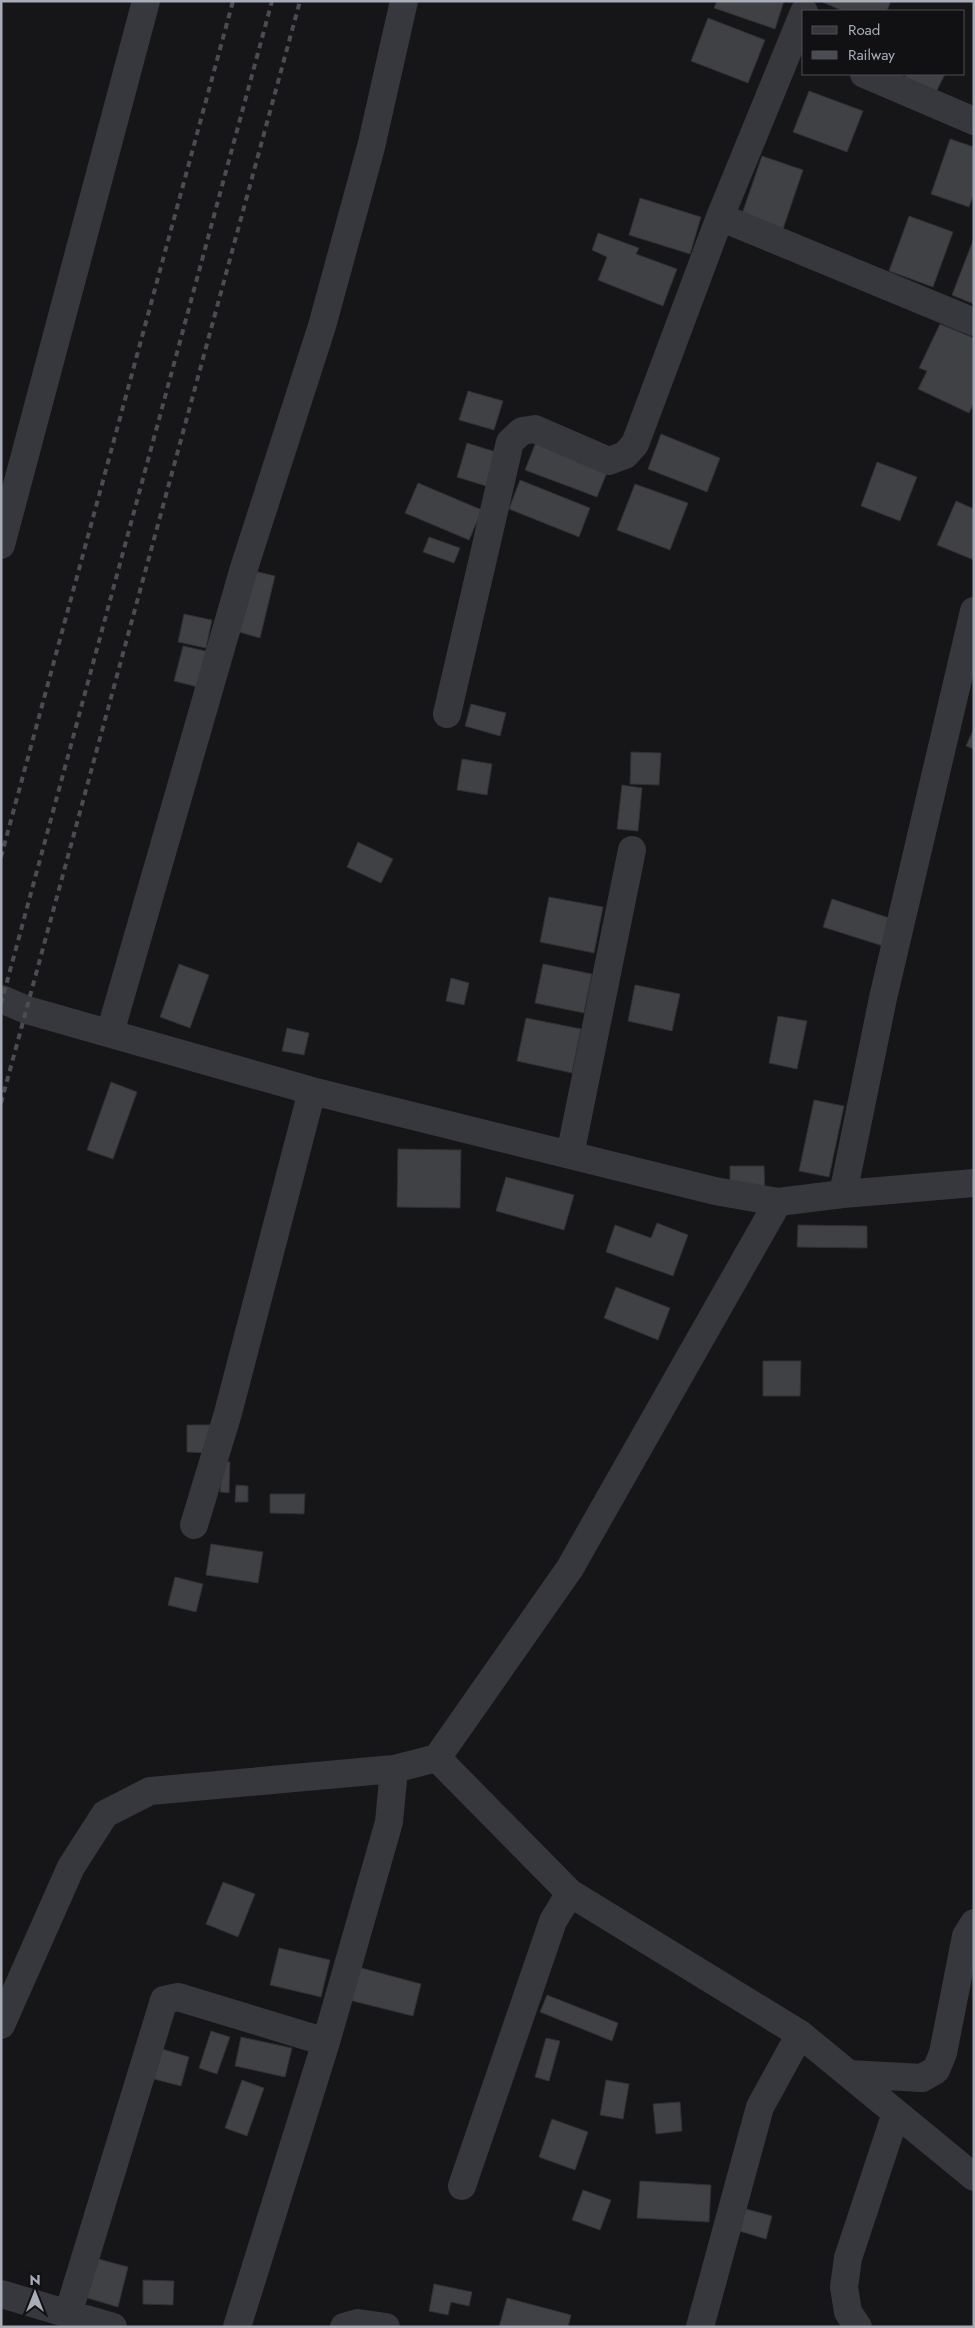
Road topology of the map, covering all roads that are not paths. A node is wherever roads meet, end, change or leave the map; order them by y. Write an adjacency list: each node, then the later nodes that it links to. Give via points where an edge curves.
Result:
1 (146, 1): 9 (street)
2 (404, 1): 14 (street, via 371,147 322,326 244,568)
3 (802, 23): 4 (street)
4 (798, 45): 7 (street)
5 (866, 75): 6 (street)
6 (974, 121)
7 (720, 217): 8 (street); 11 (street, via 635,444 625,455 610,461 535,429 522,431 510,442)
8 (974, 322)
9 (1, 545)
10 (974, 611): 18 (street, via 883,998)
11 (447, 714)
12 (632, 850): 16 (street)
13 (1, 999): 14 (street, via 27,1010)
14 (110, 1033): 15 (street)
15 (312, 1091): 16 (street); 20 (street, via 228,1413)
16 (570, 1155): 19 (street, via 715,1191)
17 (974, 1183): 18 (street)
18 (843, 1194): 19 (street)
19 (778, 1202): 21 (street, via 570,1568)
20 (194, 1525)
21 (437, 1758): 22 (street); 23 (street)
22 (394, 1769): 25 (street, via 150,1791 105,1814 71,1867); 27 (street, via 388,1822)
23 (570, 1893): 26 (street); 31 (street, via 553,1921)
24 (974, 1923): 28 (street, via 966,1936 943,2053 936,2070 922,2078)
25 (1, 2025)
26 (800, 2034): 28 (street); 34 (street, via 760,2107)
27 (326, 2042): 33 (street, via 178,1997 164,2000); 36 (street)
28 (849, 2074): 29 (street)
29 (896, 2113): 30 (street); 39 (street, via 848,2258 844,2287 848,2312)
30 (974, 2177)
31 (462, 2186)
32 (1, 2294): 33 (street)
33 (68, 2314): 35 (street)
34 (700, 2326)
35 (113, 2327)
36 (236, 2327)
37 (344, 2327): 38 (street, via 358,2323)
38 (386, 2327)
39 (858, 2327)

